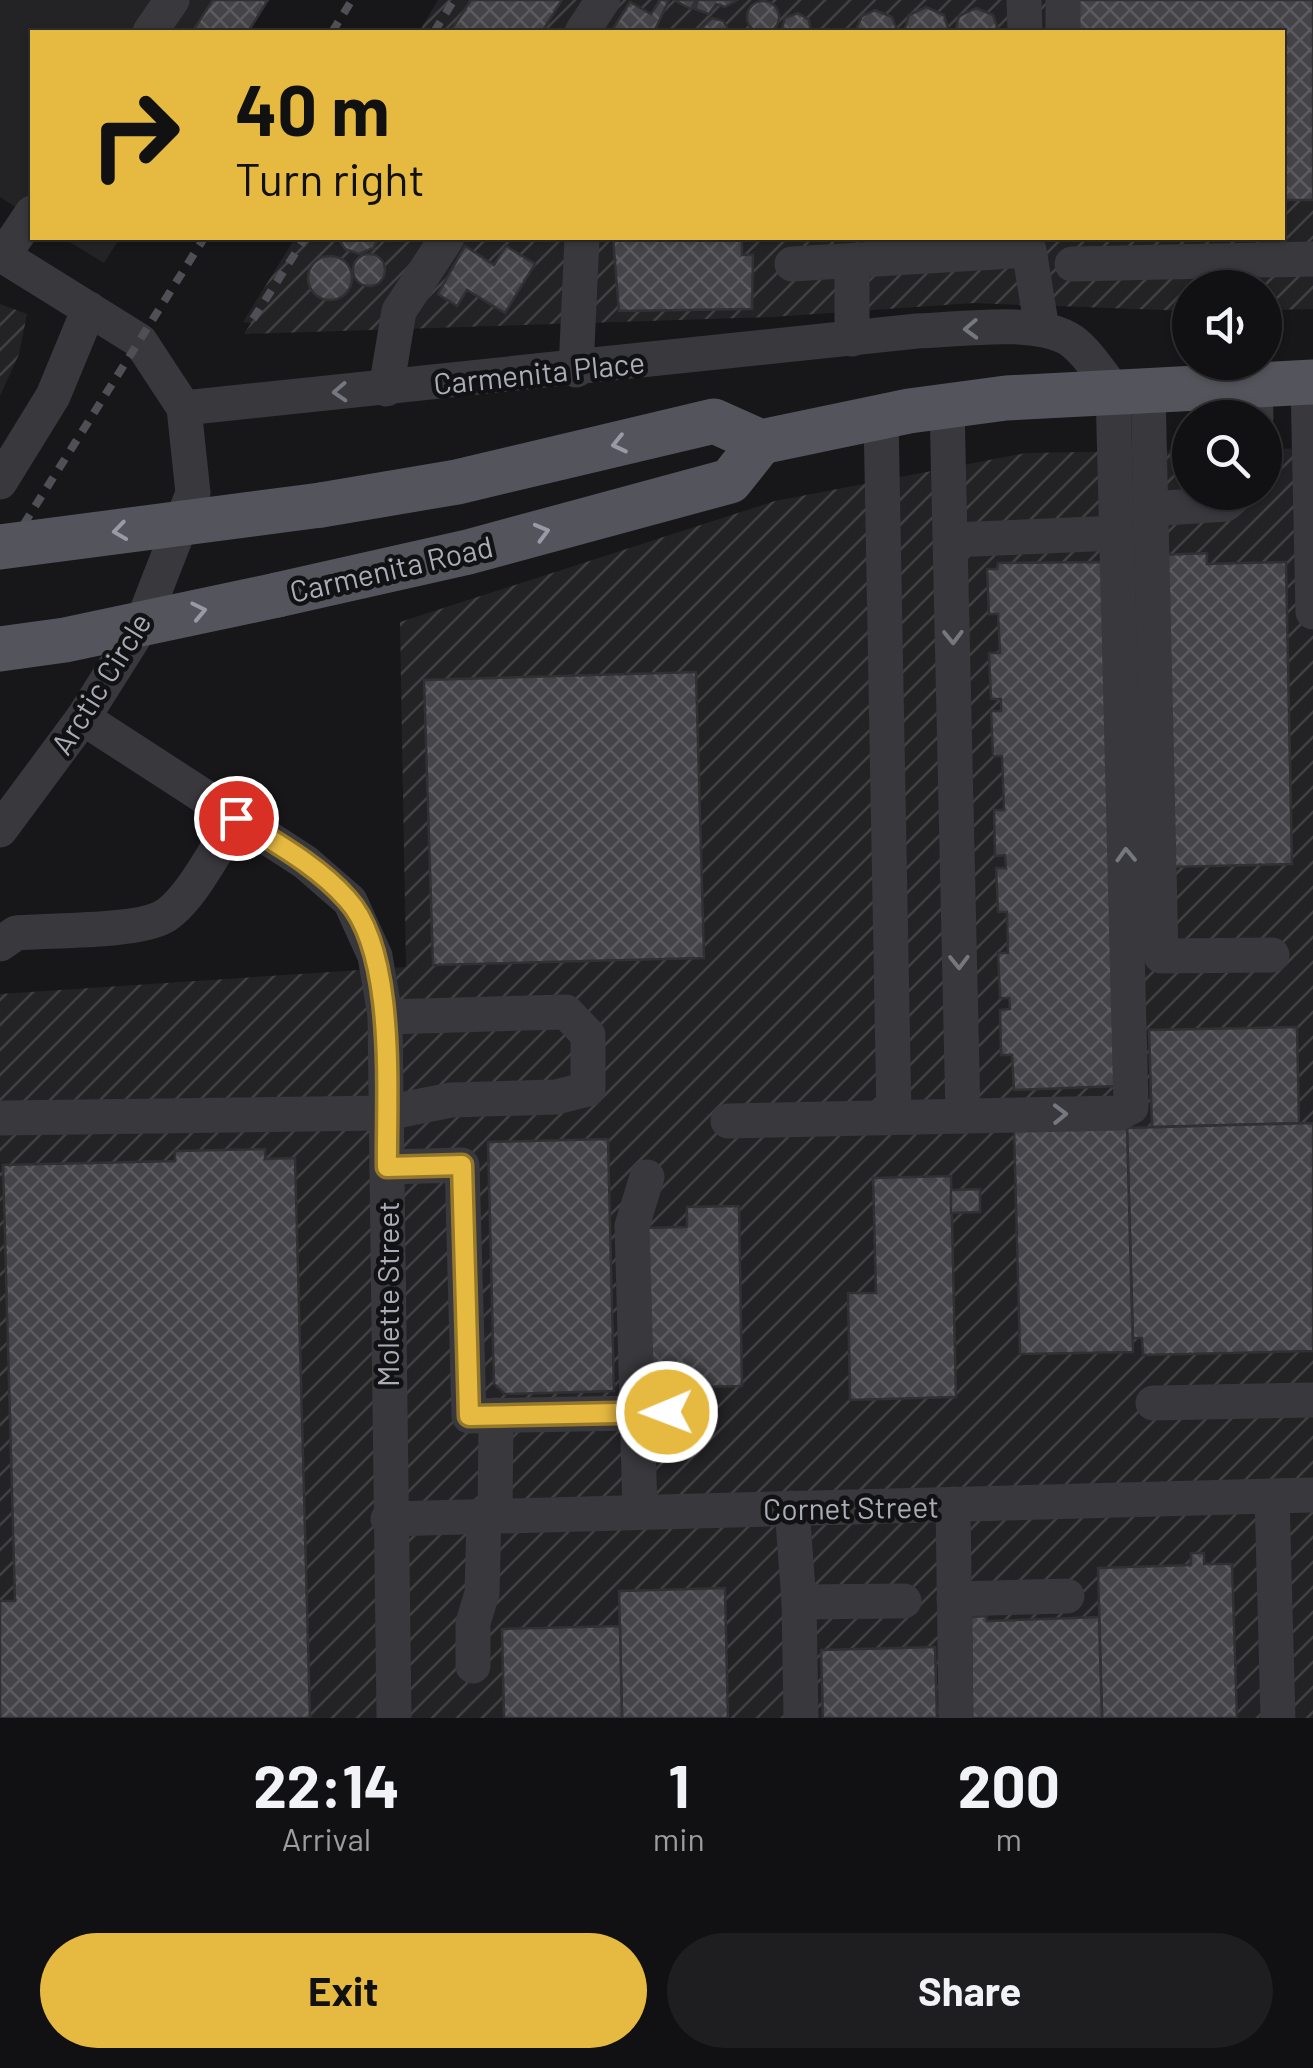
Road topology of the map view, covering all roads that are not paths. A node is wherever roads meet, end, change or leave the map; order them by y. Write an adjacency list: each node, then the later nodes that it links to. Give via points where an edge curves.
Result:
1 (172, 0): 5 (street)
2 (603, 0): 6 (street)
3 (1024, 0): 7 (street)
4 (1062, 0): 8 (street)
5 (151, 30)
6 (583, 30)
7 (1025, 30)
8 (1064, 30)
9 (30, 216): 13 (street)
10 (446, 240): 23 (street, via 399,310)
11 (582, 240): 21 (street)
12 (1029, 244): 15 (street); 19 (street)
13 (1, 255): 18 (street)
14 (1313, 259): 17 (street)
15 (852, 261): 16 (street); 20 (street)
16 (792, 264)
17 (1072, 264)
18 (88, 309): 28 (street, via 140,341); 31 (street, via 53,396)
19 (1042, 329): 20 (street, Carmenita Place, one-way to 20); 24 (street, via 1075,343)
20 (852, 339): 21 (street, Carmenita Place)
21 (576, 370): 23 (street, Carmenita Place)
22 (1310, 382): 26 (main road); 35 (street)
23 (386, 389): 28 (street, Carmenita Place, one-way to 28)
24 (1130, 389): 25 (main road); 27 (main road); 33 (street); 34 (street)
25 (1245, 400)
26 (1258, 400)
27 (947, 405): 29 (main road); 36 (street)
28 (184, 408): 40 (street, Arctic Circle, via 194,493 141,626)
29 (882, 416): 30 (main road); 49 (street)
30 (761, 442): 37 (main road, one-way to 37, bridge, via 714,422 457,482); 39 (main road, Carmenita Road, one-way to 30, bridge, via 468,552 730,481)
31 (0, 482)
32 (1172, 507): 33 (street)
33 (1150, 508): 44 (street, via 1161,956)
34 (1117, 532): 36 (street); 47 (street, one-way to 34, via 1120,1112 1132,1104)
35 (1312, 535): 38 (street)
36 (950, 540): 47 (street, one-way to 47)
37 (0, 547)
38 (1313, 612)
39 (0, 649)
40 (83, 718): 41 (street, Molette Street); 42 (street, Arctic Circle)
41 (236, 818): 43 (street, via 163,917 16,933); 45 (street, Molette Street, via 305,862 350,901 375,956)
42 (0, 830)
43 (0, 944)
44 (1272, 955)
45 (385, 1017): 46 (street, Molette Street); 46 (street, via 566,1012 588,1035 588,1088 556,1097 467,1099)
46 (386, 1113): 48 (street); 51 (street, Molette Street)
47 (963, 1116): 49 (street)
48 (0, 1118)
49 (894, 1118): 50 (street)
50 (728, 1121)
51 (387, 1167): 57 (street, via 462,1165 469,1416); 64 (street, Molette Street)
52 (647, 1177): 56 (street, via 632,1226)
53 (1313, 1400): 54 (street)
54 (1154, 1403)
55 (696, 1412): 56 (street)
56 (638, 1413): 57 (street); 62 (street)
57 (496, 1416): 63 (street)
58 (1313, 1495): 59 (street, Cornet Street)
59 (1272, 1496): 60 (street, Cornet Street); 73 (street)
60 (953, 1504): 61 (street, Cornet Street); 66 (street)
61 (792, 1508): 62 (street, Cornet Street); 68 (street)
62 (640, 1512): 63 (street, Cornet Street)
63 (489, 1516): 64 (street, Cornet Street); 69 (street, via 482,1594 472,1623)
64 (388, 1518): 70 (street, Molette Street)
65 (1066, 1596): 66 (street)
66 (954, 1599): 72 (street)
67 (904, 1601): 68 (street)
68 (800, 1602): 71 (street)
69 (473, 1666)
70 (394, 1718)
71 (801, 1718)
72 (956, 1718)
73 (1278, 1718)

